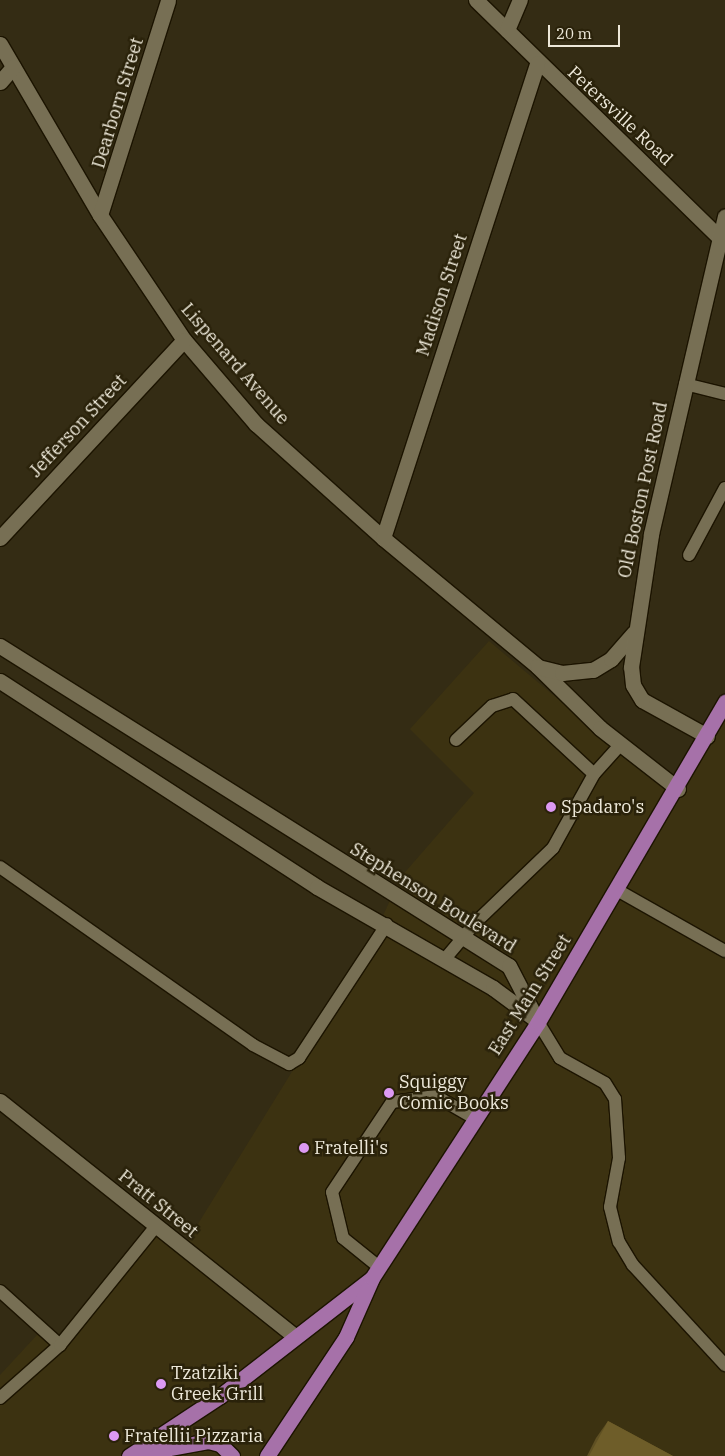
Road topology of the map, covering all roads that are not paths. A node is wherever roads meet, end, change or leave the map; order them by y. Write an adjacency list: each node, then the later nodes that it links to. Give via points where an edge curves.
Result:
1 (168, 0): 9 (street, Dearborn Street)
2 (476, 0): 4 (street, Petersville Road)
3 (520, 0): 4 (street)
4 (507, 30): 6 (street, Petersville Road)
5 (0, 44): 7 (street, Lispenard Avenue)
6 (537, 63): 10 (street, Petersville Road); 16 (street, Madison Street)
7 (13, 67): 8 (street); 9 (street, Lispenard Avenue)
8 (0, 82)
9 (100, 215): 11 (street, Lispenard Avenue)
10 (722, 227): 12 (street, Old Boston Post Road)
11 (184, 340): 15 (street, Jefferson Street); 16 (street, Lispenard Avenue, via 256,424)
12 (684, 384): 13 (lane); 18 (street, Old Boston Post Road)
13 (725, 394)
14 (725, 488): 17 (lane)
15 (0, 538)
16 (383, 538): 20 (street, Lispenard Avenue)
17 (689, 556)
18 (634, 633): 20 (street, Lispenard Avenue, via 611,659 593,670 562,674); 23 (street, Old Boston Post Road, via 633,685 642,700)
19 (0, 646): 31 (street, Stephenson Boulevard)
20 (536, 666): 25 (street, Lispenard Avenue)
21 (0, 681): 30 (street, via 317,887)
22 (724, 706): 23 (main road, East Main Street)
23 (707, 736): 27 (main road, East Main Street)
24 (456, 740): 26 (lane, via 496,703 513,700)
25 (621, 744): 26 (lane); 27 (street, Lispenard Avenue)
26 (594, 774): 31 (lane, via 553,848)
27 (678, 789): 29 (main road, East Main Street)
28 (0, 867): 30 (lane, via 253,1045 289,1064 298,1058)
29 (617, 890): 32 (lane); 34 (main road, East Main Street)
30 (387, 924): 33 (street)
31 (461, 939): 33 (lane); 34 (street, Stephenson Boulevard, via 509,966)
32 (725, 951)
33 (444, 960): 34 (street, via 493,988)
34 (538, 1022): 36 (main road, East Main Street); 42 (lane, via 560,1058 605,1083 615,1098 619,1158 610,1207 619,1242 633,1265)
35 (0, 1101): 37 (street, Pratt Street)
36 (474, 1118): 38 (main road, East Main Street); 38 (lane, via 436,1096 392,1102 332,1192 343,1238)
37 (156, 1226): 40 (street, Pratt Street); 41 (lane)
38 (375, 1272): 40 (main road); 46 (main road, East Main Street, via 346,1337)
39 (0, 1292): 41 (lane)
40 (293, 1335): 44 (main road, via 220,1396)
41 (60, 1345): 43 (lane)
42 (725, 1365)
43 (0, 1398)
44 (130, 1455): 45 (main road, via 208,1441 220,1444)
45 (232, 1456)
46 (267, 1456)

